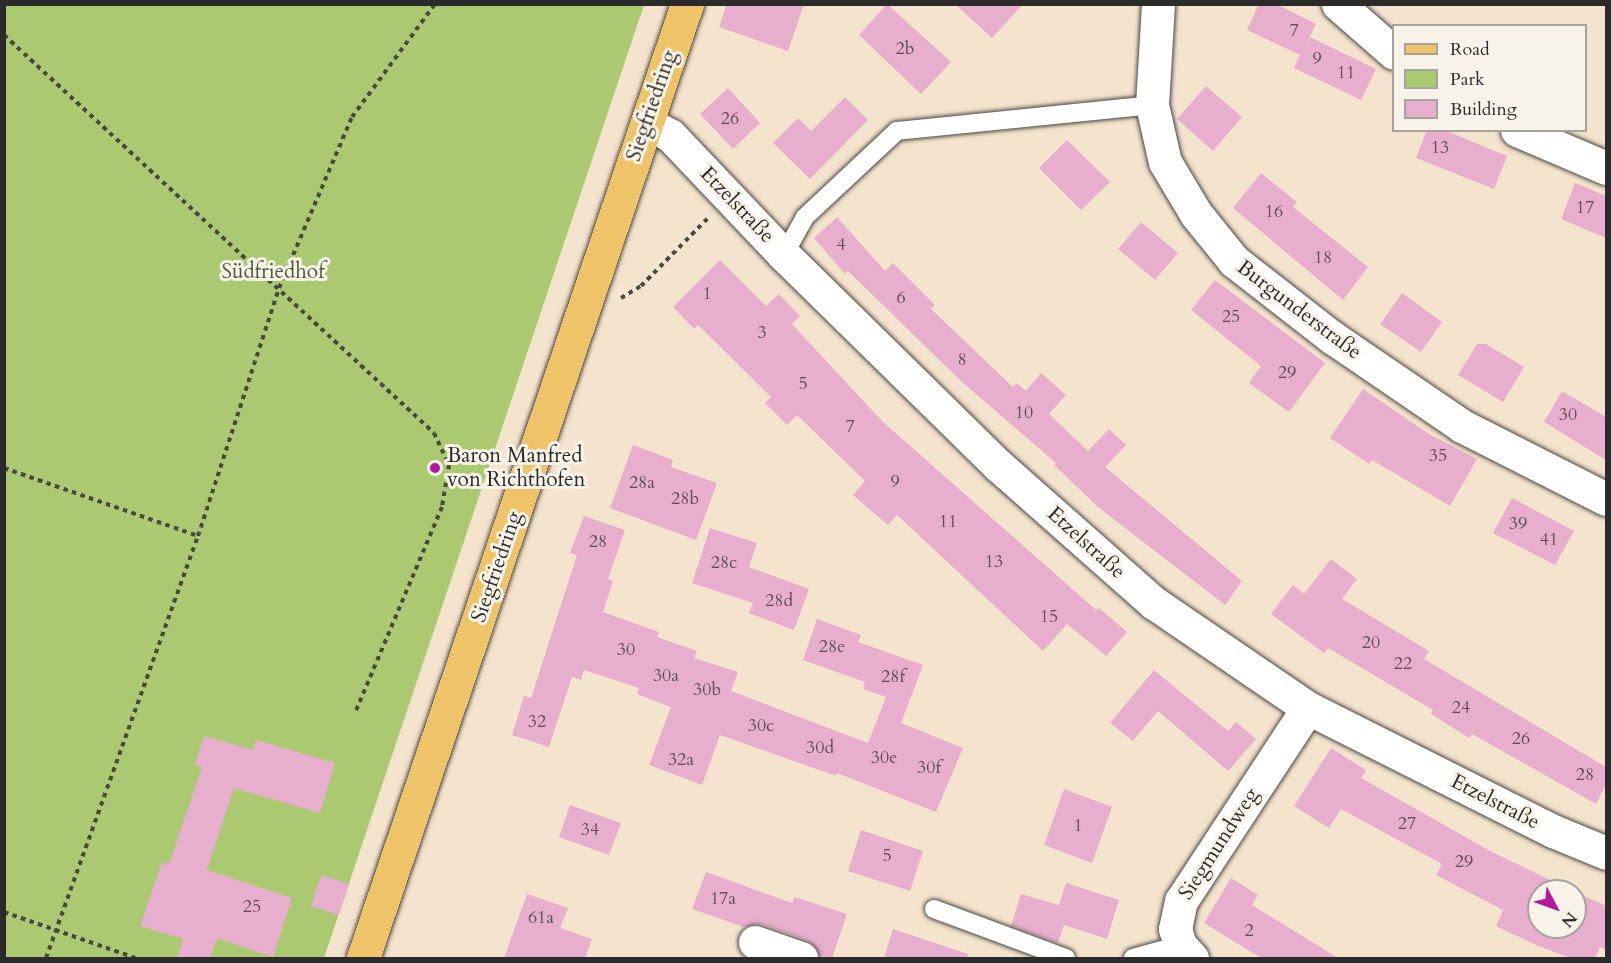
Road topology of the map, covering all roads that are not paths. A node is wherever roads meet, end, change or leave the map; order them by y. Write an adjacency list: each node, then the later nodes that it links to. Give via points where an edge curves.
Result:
1 (687, 4): 6 (main road, Siegfriedring)
2 (1158, 4): 5 (street, Burgunderstraße)
3 (1338, 4): 4 (street)
4 (1392, 51)
5 (1152, 105): 9 (lane, via 897,131 805,217); 10 (street, Burgunderstraße, via 1165,162 1196,214 1234,261 1333,338 1462,426)
6 (647, 123): 9 (street, Etzelstraße, via 670,135); 16 (main road, Siegfriedring)
7 (1522, 132): 8 (street)
8 (1606, 168)
9 (784, 255): 11 (street, Etzelstraße, via 999,466 1154,603)
10 (1606, 498)
11 (1308, 708): 12 (street, Etzelstraße, via 1553,831); 15 (street, Siegmundweg, via 1181,902 1175,929)
12 (1606, 853)
13 (934, 909): 18 (lane)
14 (755, 942): 17 (street)
15 (1186, 952): 19 (lane, Siegmundweg)
16 (363, 958)
17 (801, 958)
18 (1066, 958)
19 (1133, 958)

